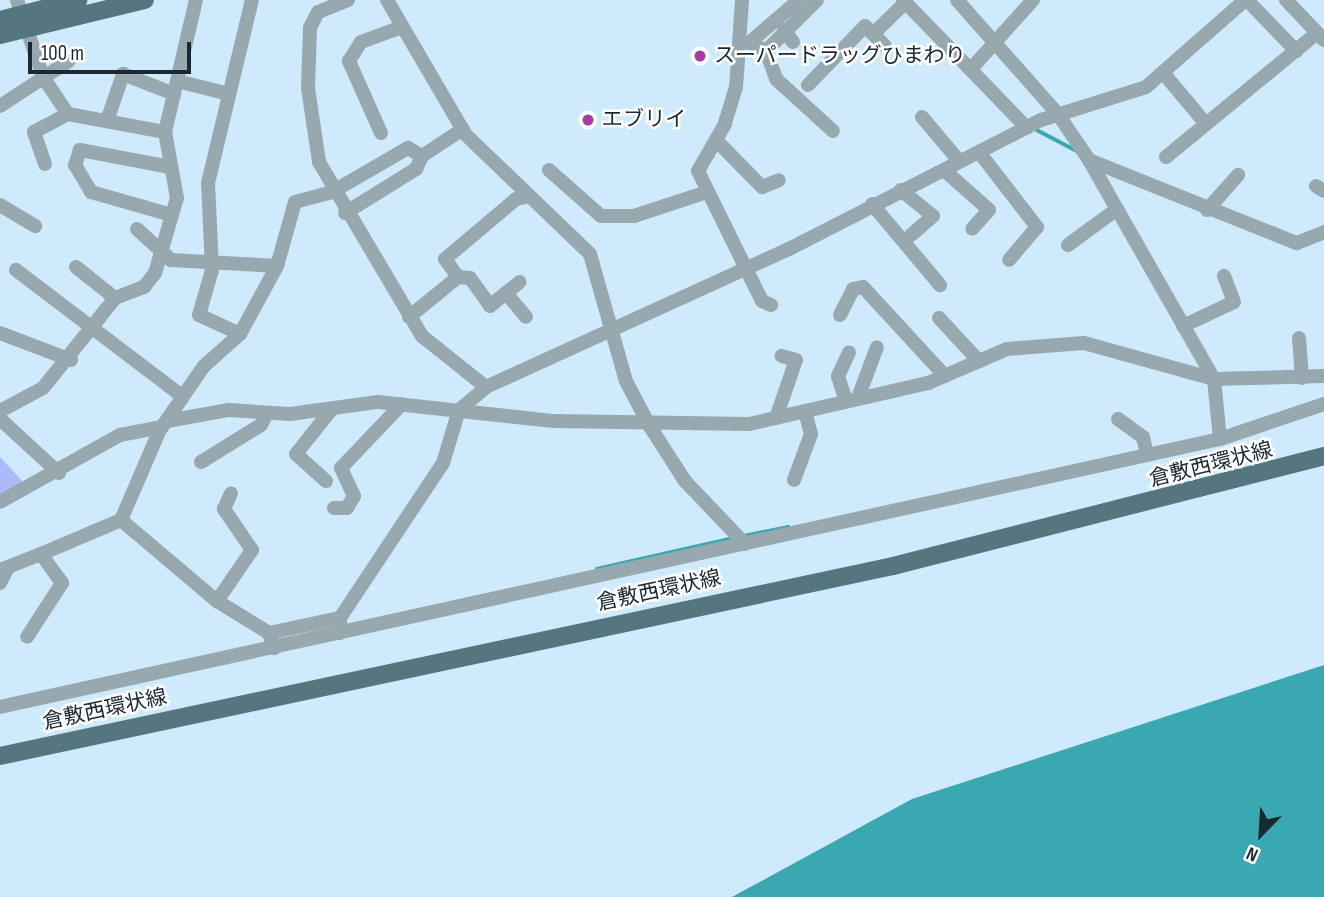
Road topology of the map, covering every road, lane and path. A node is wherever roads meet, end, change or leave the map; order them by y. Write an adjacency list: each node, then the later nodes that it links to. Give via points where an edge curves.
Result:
1 (78, 0): 15 (main road)
2 (145, 0): 15 (main road)
3 (195, 0): 30 (street)
4 (252, 0): 31 (street)
5 (348, 0): 56 (street, via 318,12 310,28 312,127)
6 (387, 0): 17 (street)
7 (742, 0): 22 (street)
8 (799, 0): 22 (street)
9 (817, 0): 22 (street, via 788,36)
10 (957, 0): 21 (street)
11 (1032, 0): 21 (street)
12 (1246, 0): 24 (street); 27 (street)
13 (1286, 0): 20 (street)
14 (904, 1): 18 (street); 26 (street)
15 (20, 15): 16 (main road); 19 (main road); 28 (street)
16 (0, 20)
17 (402, 27): 39 (street); 42 (street, via 361,42 349,61)
18 (873, 34): 23 (street); 29 (street, via 865,26)
19 (0, 35)
20 (1321, 37): 24 (street)
21 (994, 42): 26 (street); 34 (street)
22 (754, 46): 40 (street, via 776,79); 43 (street)
23 (885, 46)
24 (1296, 51): 37 (street)
25 (69, 61): 28 (street)
26 (971, 69): 38 (street)
27 (1165, 75): 34 (street); 37 (street)
28 (43, 77): 32 (street); 33 (street)
29 (808, 85)
30 (175, 87): 31 (street); 36 (street, via 123,74); 41 (street)
31 (225, 93): 73 (street, via 208,184)
32 (0, 106)
33 (68, 114): 36 (street); 49 (street, via 34,132)
34 (1058, 114): 38 (street); 47 (street)
35 (922, 117): 48 (street)
36 (107, 121): 41 (street)
37 (1206, 124): 46 (street)
38 (1027, 128): 44 (street)
39 (463, 129): 45 (street); 58 (street)
40 (833, 131)
41 (165, 132): 50 (street)
42 (380, 132)
43 (716, 140): 54 (street, via 762,187); 57 (street, via 698,171)
44 (980, 153): 48 (street); 72 (street, via 1037,227)
45 (422, 156): 56 (street, via 408,148); 63 (street, via 416,170)
46 (1166, 157)
47 (1089, 160): 61 (street); 62 (street)
48 (959, 161): 52 (street)
49 (46, 164)
50 (170, 166): 64 (street, via 177,198); 64 (street, via 80,150 75,165 91,192)
51 (549, 170): 57 (street, via 601,216 634,216)
52 (944, 170): 55 (street); 67 (street, via 989,210)
53 (1238, 176): 62 (street)
54 (779, 180)
55 (901, 190): 60 (street); 69 (street, via 933,216)
56 (332, 192): 63 (street); 74 (street, via 295,202)
57 (704, 193): 77 (street)
58 (528, 197): 79 (street, via 516,198 445,259); 93 (street, via 590,254)
59 (0, 205): 65 (street)
60 (874, 207): 77 (street); 81 (street)
61 (1117, 209): 70 (street); 89 (street)
62 (1207, 210): 68 (street, via 1297,243)
63 (345, 214): 86 (street)
64 (172, 215): 71 (street)
65 (35, 226)
66 (137, 229): 71 (street)
67 (972, 229)
68 (1324, 232)
69 (911, 235)
70 (1068, 245)
71 (161, 253): 73 (street, via 171,260); 83 (street, via 144,287)
72 (1009, 260)
73 (210, 263): 74 (street); 92 (street, via 199,316)
74 (277, 266): 92 (street)
75 (76, 267): 83 (street)
76 (16, 270): 90 (street)
77 (748, 271): 84 (street); 93 (street)
78 (1224, 276): 89 (street, via 1234,302)
79 (458, 277): 82 (street, via 470,278 490,306); 86 (street)
80 (520, 282): 82 (street)
81 (940, 285)
82 (506, 293): 87 (street)
83 (115, 298): 90 (street)
84 (771, 305)
85 (840, 315): 100 (street, via 853,289 863,287)
86 (409, 317): 104 (street, via 422,336)
87 (526, 317)
88 (939, 318): 99 (street)
89 (1183, 326): 103 (street)
90 (93, 329): 98 (street); 105 (street)
91 (0, 333): 98 (street)
92 (240, 334): 105 (street, via 204,366)
93 (615, 335): 104 (street); 118 (street, via 626,380)
94 (1299, 338): 102 (street)
95 (877, 347): 106 (street)
96 (849, 352): 106 (street, via 838,376)
97 (782, 356): 114 (street, via 796,360)
98 (71, 360): 109 (street, via 43,388)
99 (979, 361): 100 (street); 103 (street, via 1007,349 1084,343)
100 (946, 376): 106 (street)
101 (1324, 376): 102 (street)
102 (1301, 378): 103 (street)
103 (1214, 379): 119 (street)
104 (486, 387): 110 (street)
105 (182, 396): 117 (street)
106 (852, 400): 111 (street)
107 (1324, 404): 119 (street)
108 (400, 406): 110 (street); 112 (street); 128 (street, via 341,468 354,496 347,508)
109 (0, 411)
110 (458, 412): 118 (street); 135 (street, via 443,463)
111 (805, 412): 114 (street); 124 (street, via 811,434)
112 (328, 413): 113 (street); 125 (street, via 296,454)
113 (266, 416): 117 (street, via 229,410); 122 (street)
114 (776, 418): 118 (street)
115 (0, 419): 123 (street)
116 (1118, 419): 120 (street, via 1143,437)
117 (164, 425): 123 (street, via 120,435); 129 (street)
118 (649, 425): 130 (street, via 685,481)
119 (1219, 434): 120 (street)
120 (1146, 450): 130 (street)
121 (1324, 456): 139 (main road, 倉敷西環状線, via 893,566)
122 (201, 462)
123 (56, 471): 127 (street)
124 (794, 480)
125 (326, 481)
126 (231, 493): 134 (street, via 224,509 252,550)
127 (0, 502)
128 (334, 508)
129 (121, 520): 131 (street); 134 (street)
130 (742, 539): 135 (street)
131 (41, 554): 132 (street); 136 (street, via 62,583)
132 (4, 569): 133 (street)
133 (0, 583)
134 (217, 601): 137 (street)
135 (339, 626): 137 (street)
136 (27, 637)
137 (272, 641): 138 (street)
138 (0, 707)
139 (0, 756)

